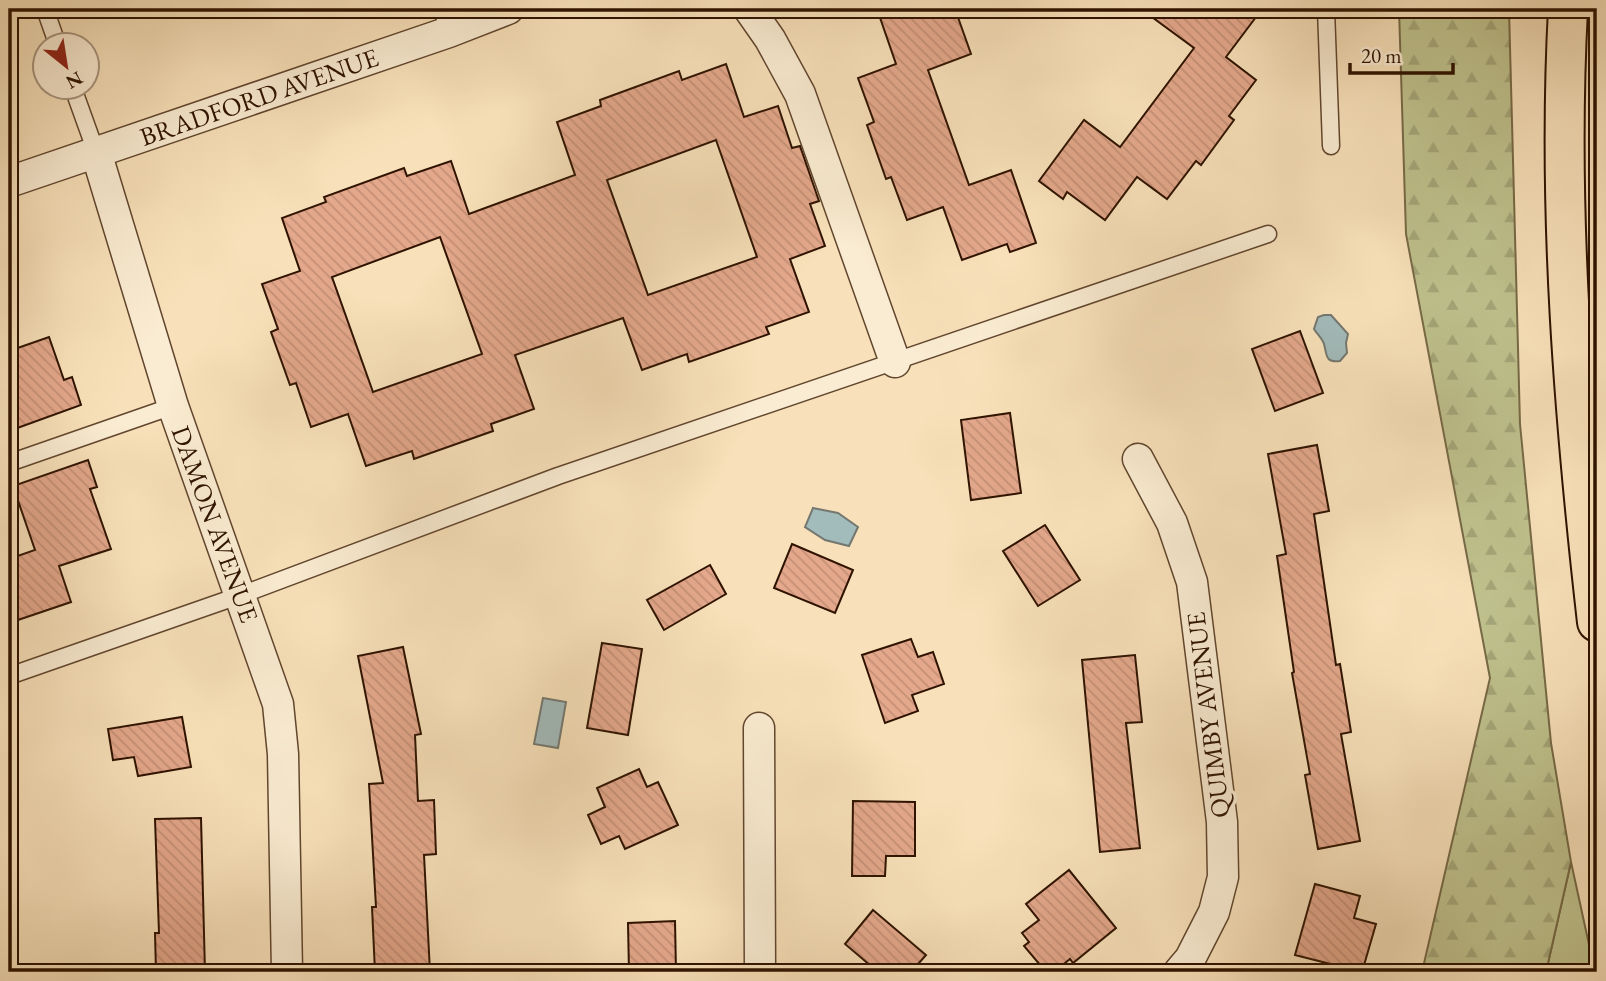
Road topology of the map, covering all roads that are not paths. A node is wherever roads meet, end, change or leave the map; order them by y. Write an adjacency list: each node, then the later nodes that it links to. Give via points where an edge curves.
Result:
1 (45, 9): 7 (lane)
2 (508, 9): 6 (street, BRADFORD AVENUE)
3 (749, 9): 13 (street, via 800,94)
4 (1326, 9): 9 (lane)
5 (1566, 9): 18 (highway, via 1566,214 1572,356)
6 (445, 20): 10 (street, BRADFORD AVENUE)
7 (53, 32)
8 (78, 102): 10 (lane, DAMON AVENUE)
9 (1331, 146)
10 (96, 152): 11 (street, BRADFORD AVENUE); 14 (street, DAMON AVENUE)
11 (9, 182)
12 (1268, 234): 13 (lane)
13 (895, 362): 17 (lane, via 558,476)
14 (173, 406): 16 (lane); 17 (street, DAMON AVENUE)
15 (1138, 459): 23 (street, QUIMBY AVENUE, via 1172,523 1192,582 1222,822 1223,877 1214,912)
16 (9, 463)
17 (241, 595): 19 (lane); 21 (street, DAMON AVENUE, via 278,704 284,754)
18 (1597, 622)
19 (9, 676)
20 (759, 728): 22 (street)
21 (287, 972)
22 (760, 972)
23 (1179, 972)

